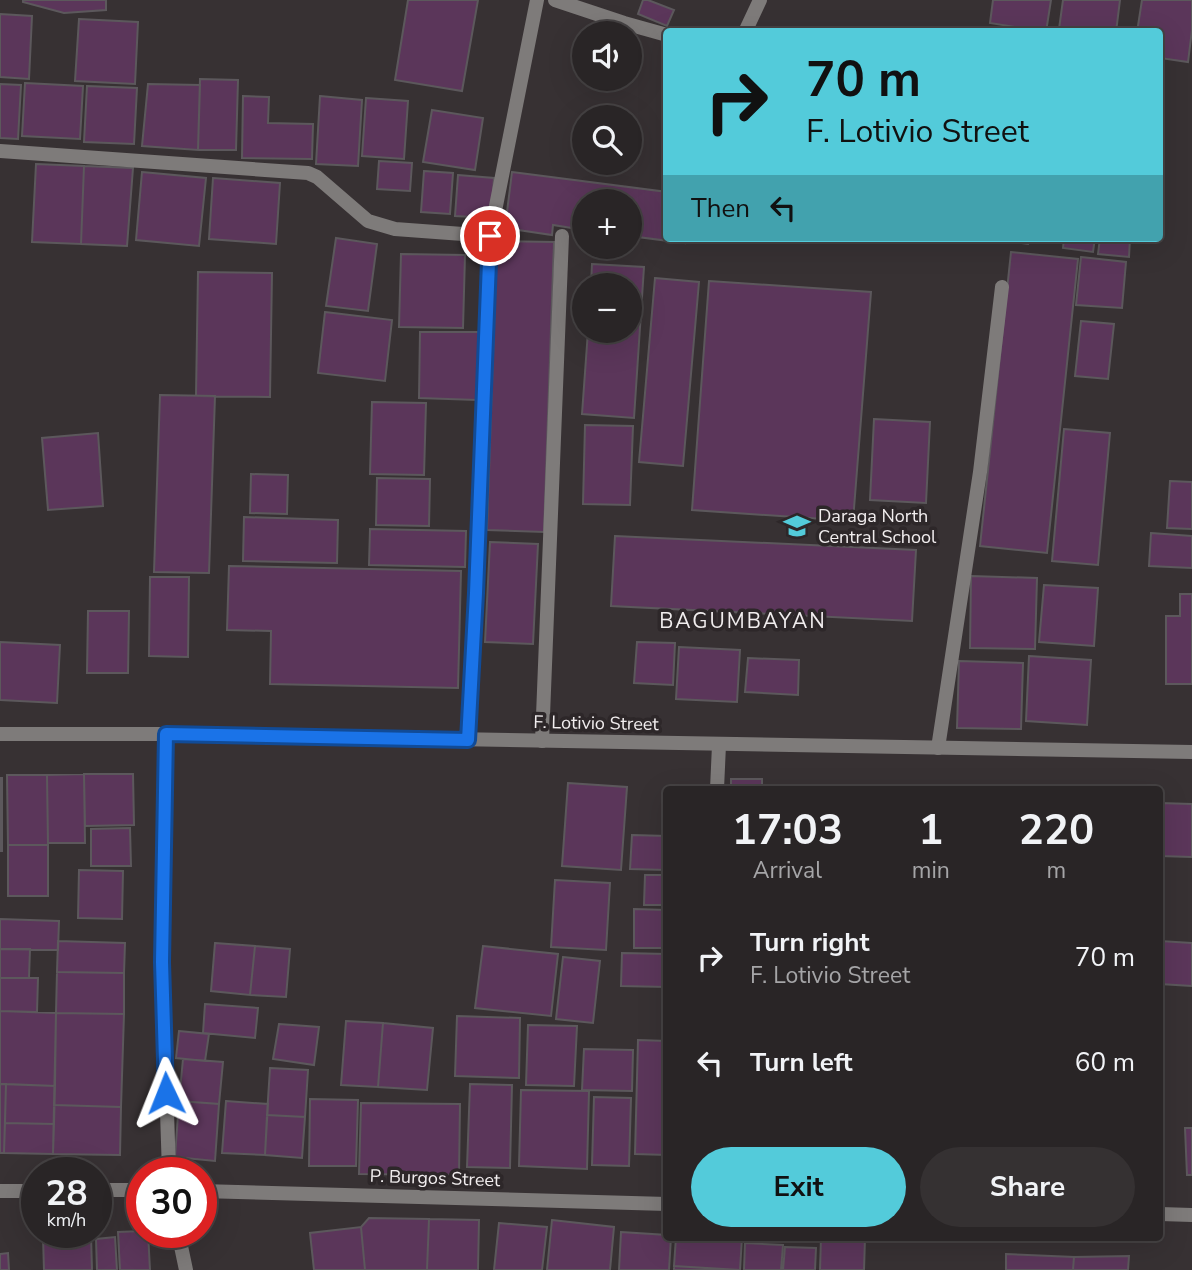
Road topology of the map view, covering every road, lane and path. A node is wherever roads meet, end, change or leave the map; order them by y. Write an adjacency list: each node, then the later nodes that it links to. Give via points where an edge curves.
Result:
1 (537, 0): 7 (street)
2 (555, 0): 5 (street)
3 (760, 0): 4 (street)
4 (746, 28)
5 (663, 34)
6 (0, 152): 7 (street, via 308,173 368,221 395,229)
7 (490, 236): 12 (street)
8 (562, 236): 13 (street)
9 (1002, 287): 15 (street)
10 (0, 734): 11 (street, F. Lotivio Street)
11 (166, 734): 12 (street, F. Lotivio Street); 18 (street, via 162,962)
12 (468, 740): 13 (street, F. Lotivio Street)
13 (542, 741): 14 (street, F. Lotivio Street)
14 (719, 745): 15 (street, F. Lotivio Street); 17 (street)
15 (938, 748): 16 (street, F. Lotivio Street)
16 (1192, 752)
17 (717, 786)
18 (168, 1157)
19 (0, 1191): 20 (street)
20 (21, 1191)
21 (217, 1191): 22 (street, P. Burgos Street)
22 (663, 1204)
23 (1163, 1214): 24 (street)
24 (1192, 1215)
25 (181, 1248): 26 (street)
26 (186, 1270)

